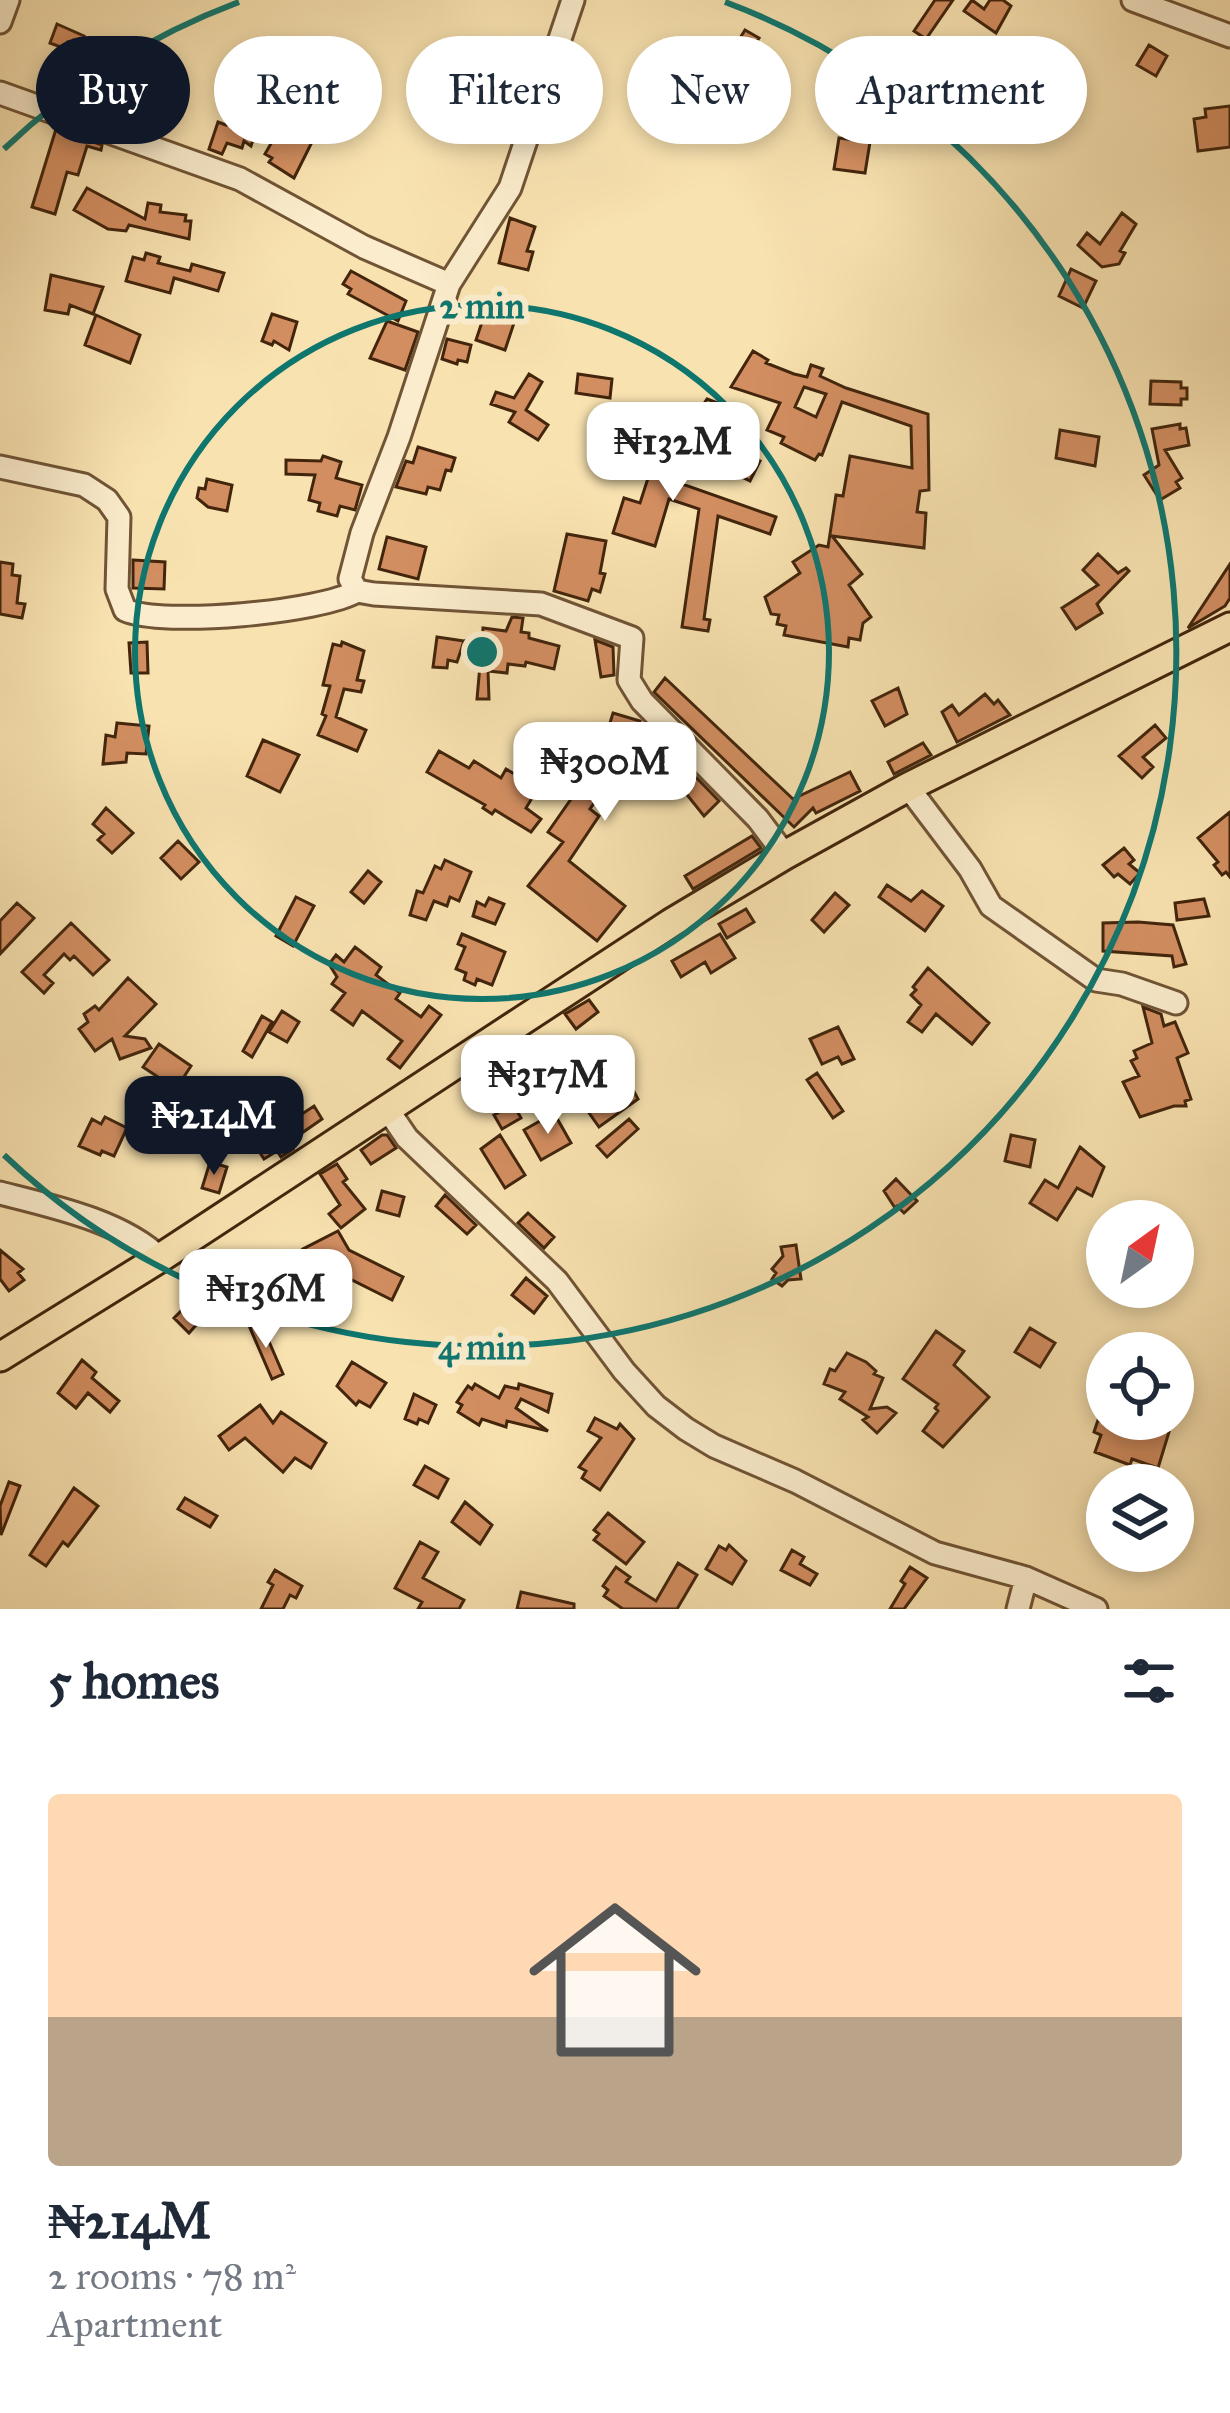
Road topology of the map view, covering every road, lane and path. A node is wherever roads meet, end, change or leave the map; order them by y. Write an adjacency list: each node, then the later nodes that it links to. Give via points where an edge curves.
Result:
1 (8, 0): 4 (street)
2 (573, 0): 7 (street, via 510,188)
3 (1132, 0): 5 (street)
4 (0, 22)
5 (1230, 36)
6 (0, 93): 7 (street, via 240,179)
7 (449, 284): 9 (street, via 353,561)
8 (0, 467): 9 (street, via 85,485 106,500 119,517 116,589 125,610 137,615 301,608)
9 (357, 591): 12 (street, via 542,604 632,638 629,680 642,700)
10 (1230, 627): 11 (main road)
11 (908, 788): 12 (main road); 13 (street, via 991,906 1096,980)
12 (784, 855): 14 (main road)
13 (1176, 1003)
14 (388, 1110): 16 (main road); 18 (street, via 407,1138 557,1281 656,1406 686,1429 935,1553)
15 (0, 1193): 16 (street, via 126,1232)
16 (160, 1258): 17 (main road)
17 (0, 1357)
18 (1026, 1578): 19 (street); 20 (street)
19 (1018, 1609)
20 (1096, 1609)

